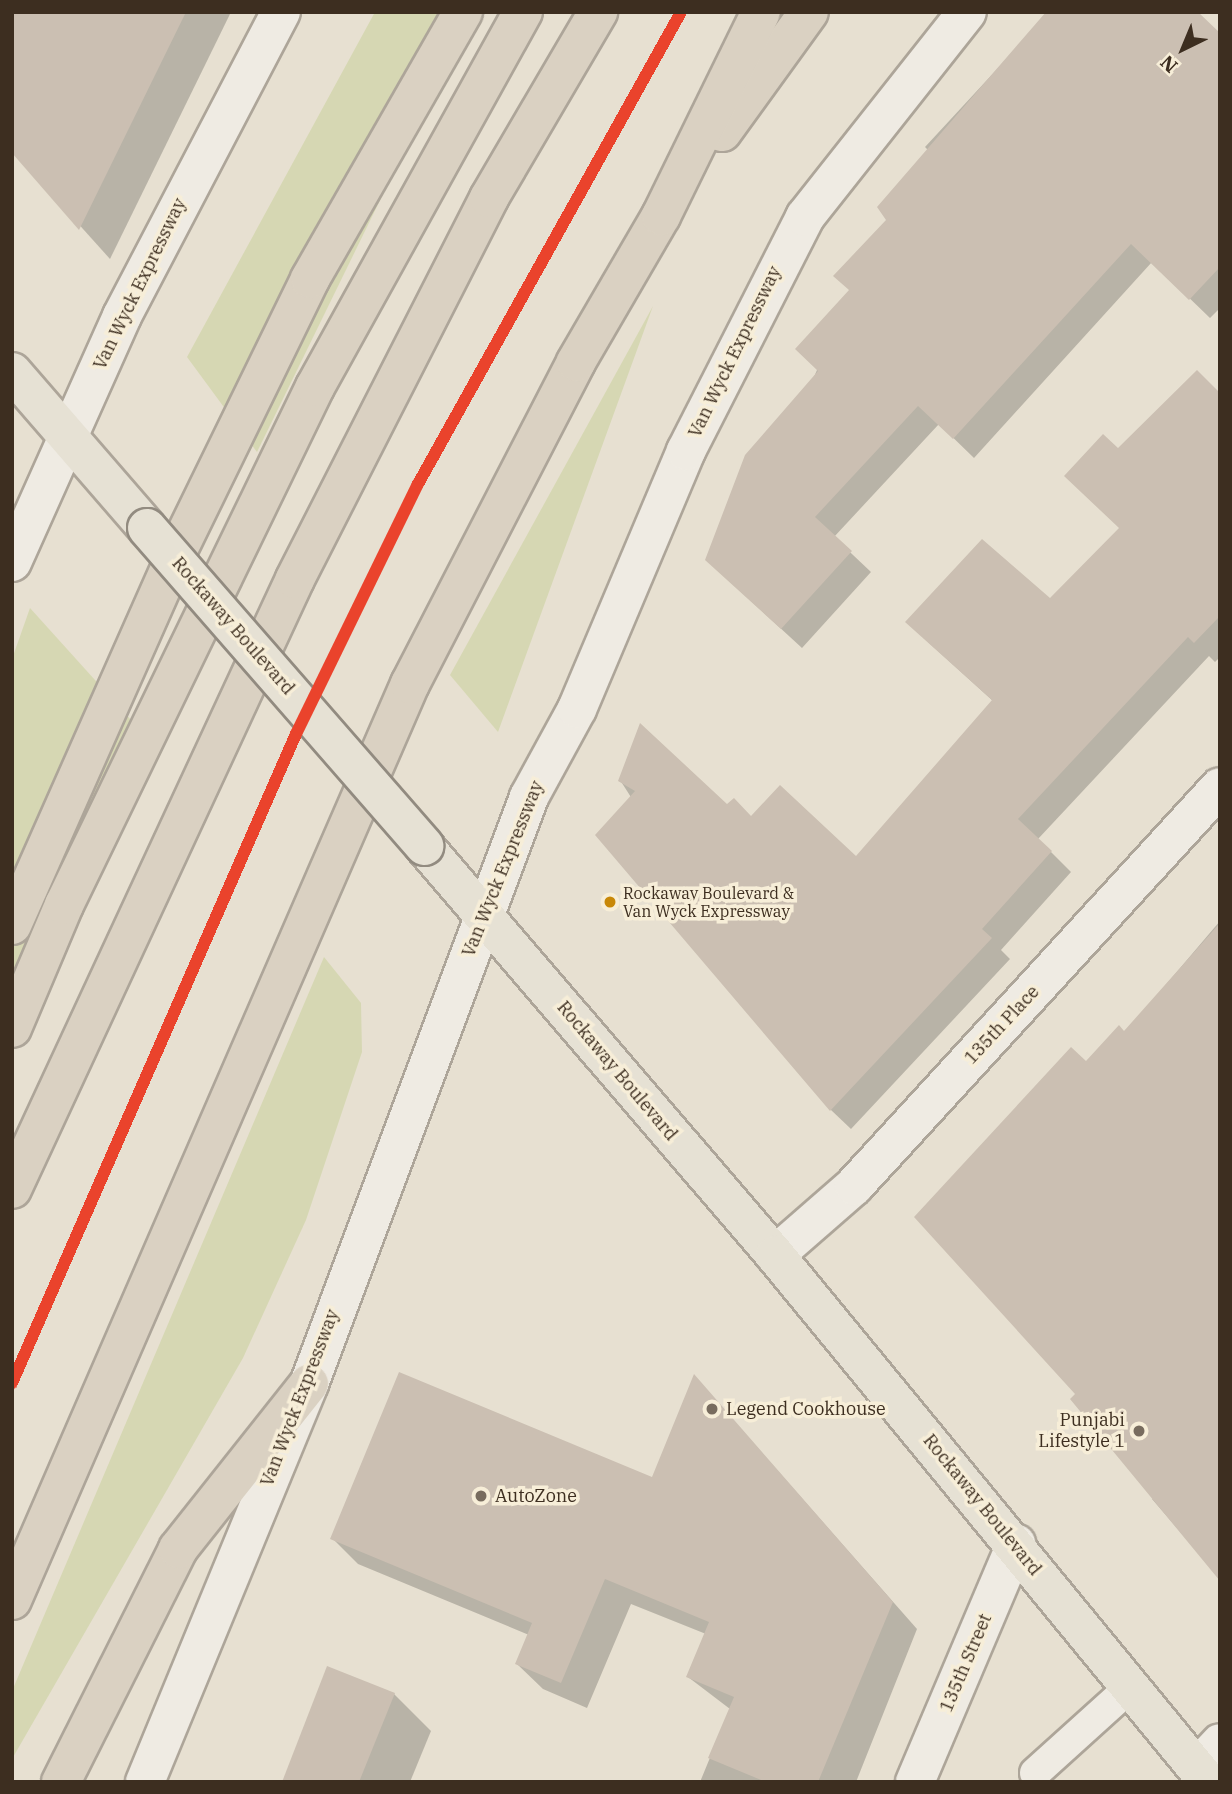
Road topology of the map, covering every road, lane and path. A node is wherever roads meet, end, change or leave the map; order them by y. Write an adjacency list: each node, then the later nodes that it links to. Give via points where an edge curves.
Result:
1 (281, 12): 10 (main road, Van Wyck Expressway)
2 (463, 12): 14 (highway, via 310,279 177,552)
3 (523, 12): 15 (highway, via 315,387 64,905)
4 (598, 12): 16 (highway, via 489,198 295,579 107,973)
5 (761, 12): 8 (highway)
6 (809, 12): 8 (highway)
7 (967, 12): 13 (main road, Van Wyck Expressway, via 849,154 758,301 577,709 529,797)
8 (661, 216): 20 (highway, via 576,362 410,684)
9 (12, 372): 10 (main road, Rockaway Boulevard)
10 (66, 435): 11 (main road, Van Wyck Expressway); 13 (main road, Rockaway Boulevard, bridge)
11 (12, 562)
12 (1220, 787): 17 (main road, 135th Place, via 854,1186)
13 (483, 915): 17 (main road, Rockaway Boulevard); 18 (main road, Van Wyck Expressway)
14 (12, 925)
15 (12, 1028)
16 (12, 1189)
17 (775, 1255): 19 (main road, Rockaway Boulevard)
18 (309, 1384): 24 (highway, via 178,1549); 25 (main road, Van Wyck Expressway)
19 (1016, 1545): 21 (main road, Rockaway Boulevard); 26 (main road, 135th Street)
20 (12, 1600)
21 (1129, 1688): 22 (main road, Rockaway Boulevard); 23 (lane)
22 (1208, 1764)
23 (1035, 1779)
24 (61, 1782)
25 (145, 1782)
26 (915, 1782)

